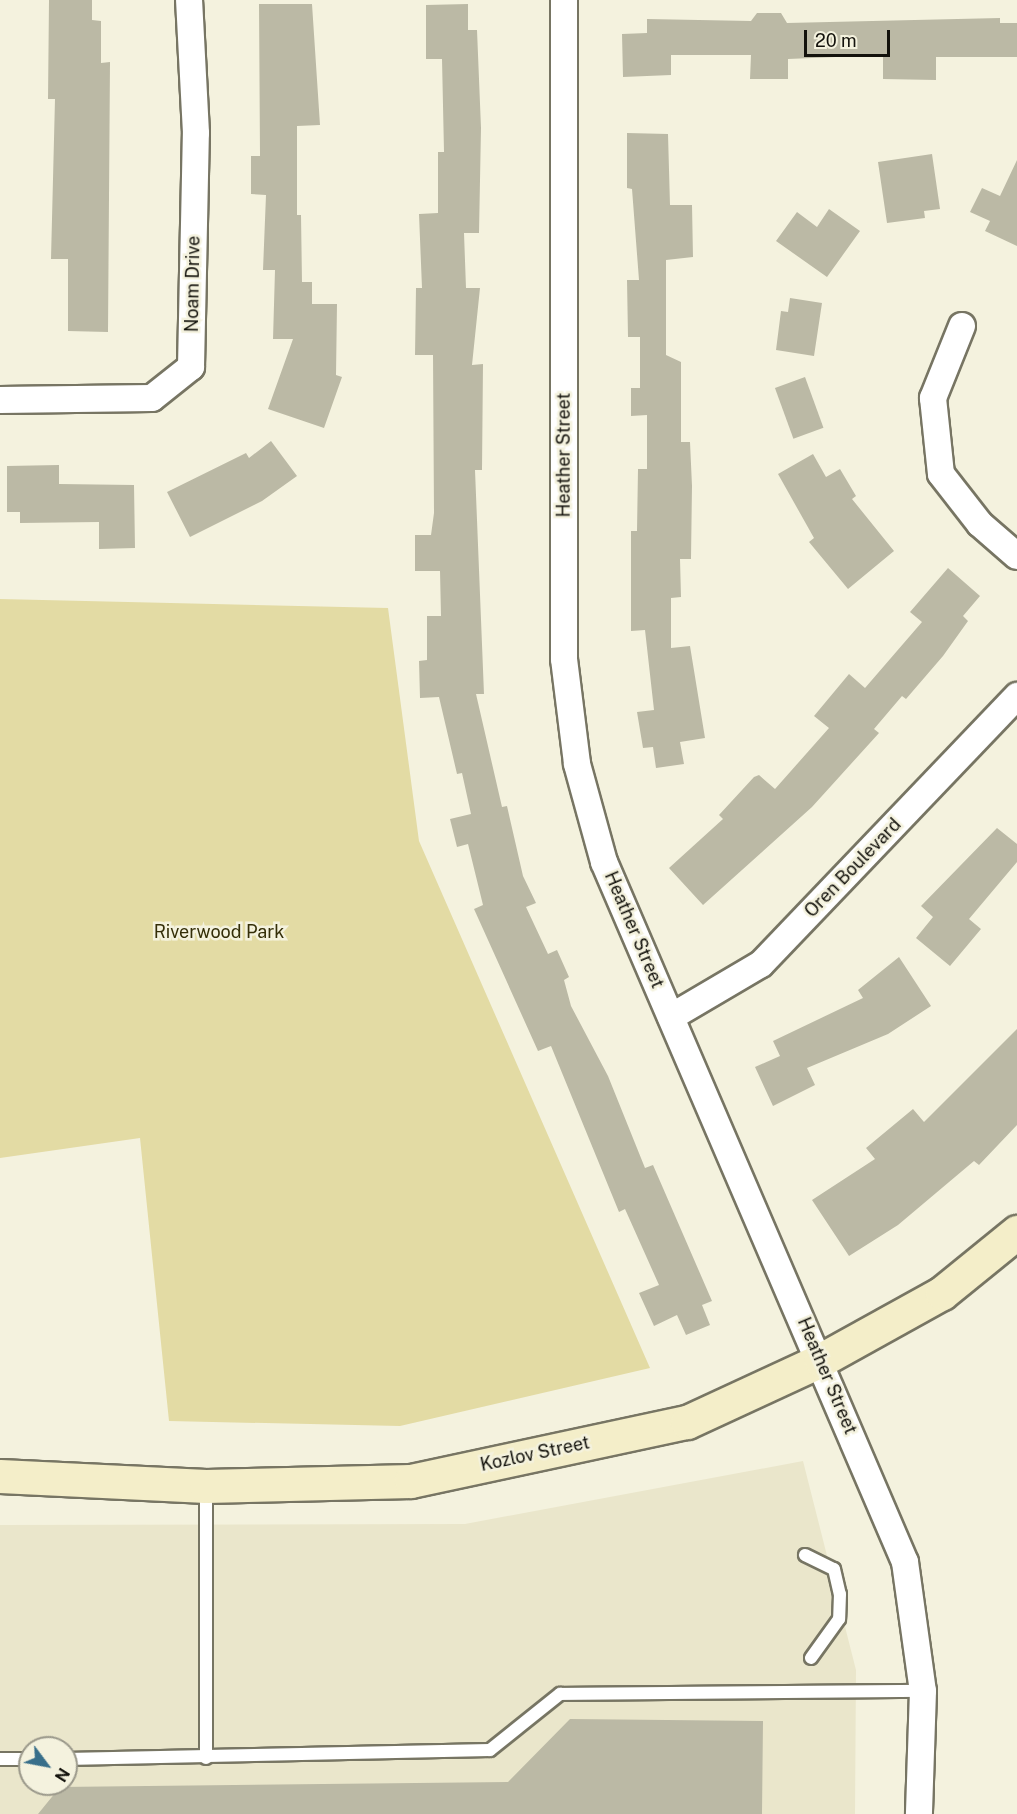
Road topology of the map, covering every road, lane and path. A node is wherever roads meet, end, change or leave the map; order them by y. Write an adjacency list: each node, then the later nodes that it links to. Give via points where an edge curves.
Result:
1 (189, 0): 4 (street, Noam Drive, via 196,133 191,367 152,398)
2 (564, 0): 7 (street, Heather Street, via 564,659 577,764 604,862)
3 (962, 326): 5 (street, via 933,398 942,474 980,524)
4 (0, 400)
5 (1017, 556)
6 (1017, 696): 7 (street, Oren Boulevard, via 761,964)
7 (671, 1017): 9 (street, Heather Street)
8 (1017, 1232): 9 (street, Kozlov Street, via 942,1293)
9 (821, 1360): 11 (street, Kozlov Street, via 687,1422 411,1481); 14 (street, Heather Street, via 905,1562)
10 (0, 1476): 11 (street, Kozlov Street)
11 (206, 1486): 15 (lane)
12 (805, 1555): 13 (lane, via 834,1569 840,1594 838,1619)
13 (812, 1658)
14 (923, 1690): 15 (lane, via 560,1694 490,1750); 19 (street, Heather Street)
15 (206, 1758): 18 (lane)
16 (0, 1759): 17 (lane)
17 (18, 1759)
18 (78, 1759)
19 (920, 1814)

